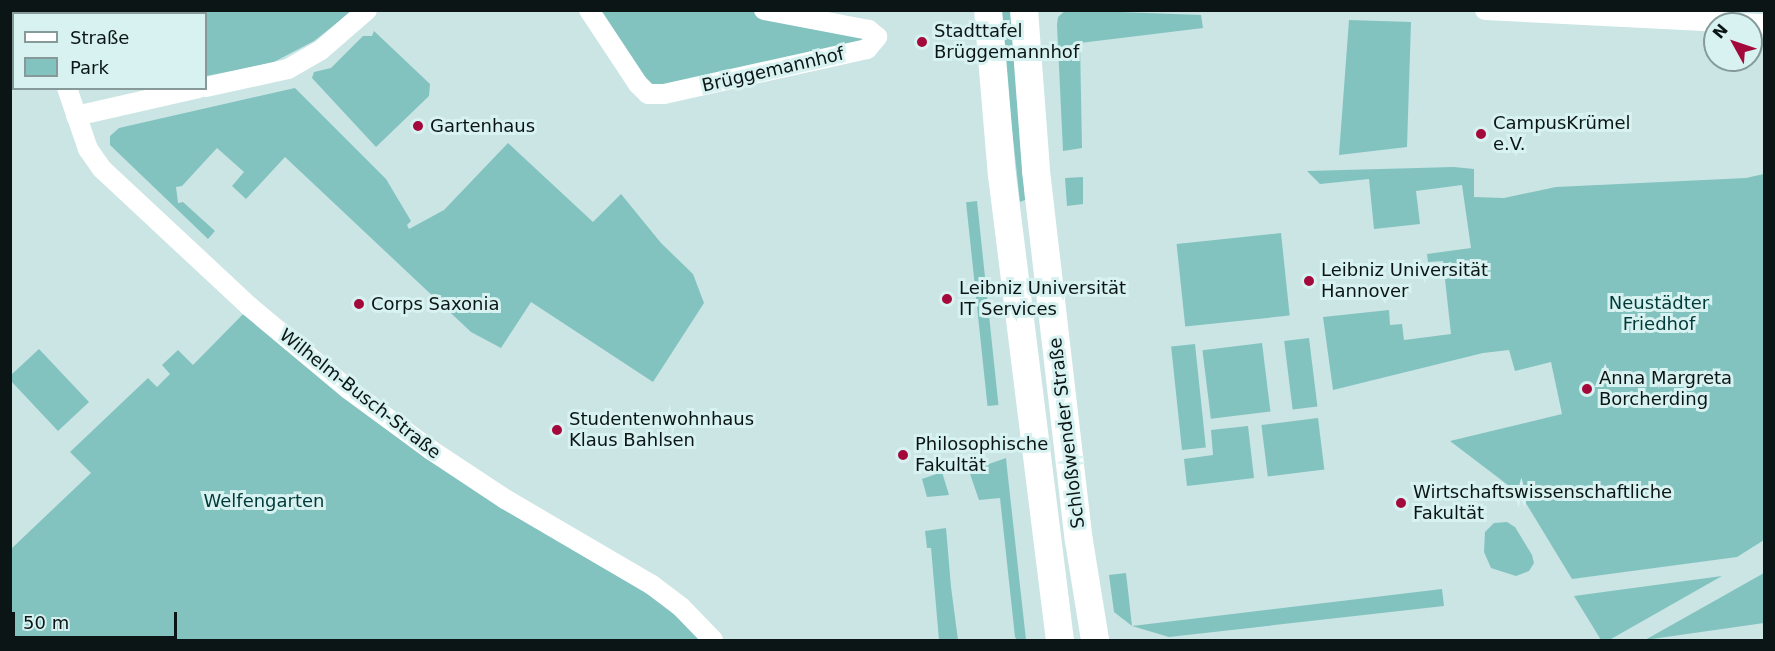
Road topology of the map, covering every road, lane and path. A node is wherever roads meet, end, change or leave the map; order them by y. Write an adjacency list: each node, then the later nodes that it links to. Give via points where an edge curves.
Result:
1 (367, 10): 8 (street, via 321,50 288,69)
2 (589, 10): 3 (street, Brüggemannhof, via 648,94 664,94 867,49 877,38 869,30)
3 (764, 10)
4 (988, 10): 13 (main road, Schloßwender Straße, via 1003,187)
5 (1024, 10): 14 (main road, Schloßwender Straße, via 1035,171 1079,541)
6 (1485, 10): 7 (street)
7 (1764, 24)
8 (207, 87)
9 (68, 90): 11 (street, Wilhelm-Busch-Straße)
10 (190, 90): 11 (street)
11 (76, 116): 12 (street, Wilhelm-Busch-Straße, via 88,149 102,169 213,274 348,389 466,474 652,585 681,607)
12 (713, 640)
13 (1060, 640)
14 (1095, 640)

